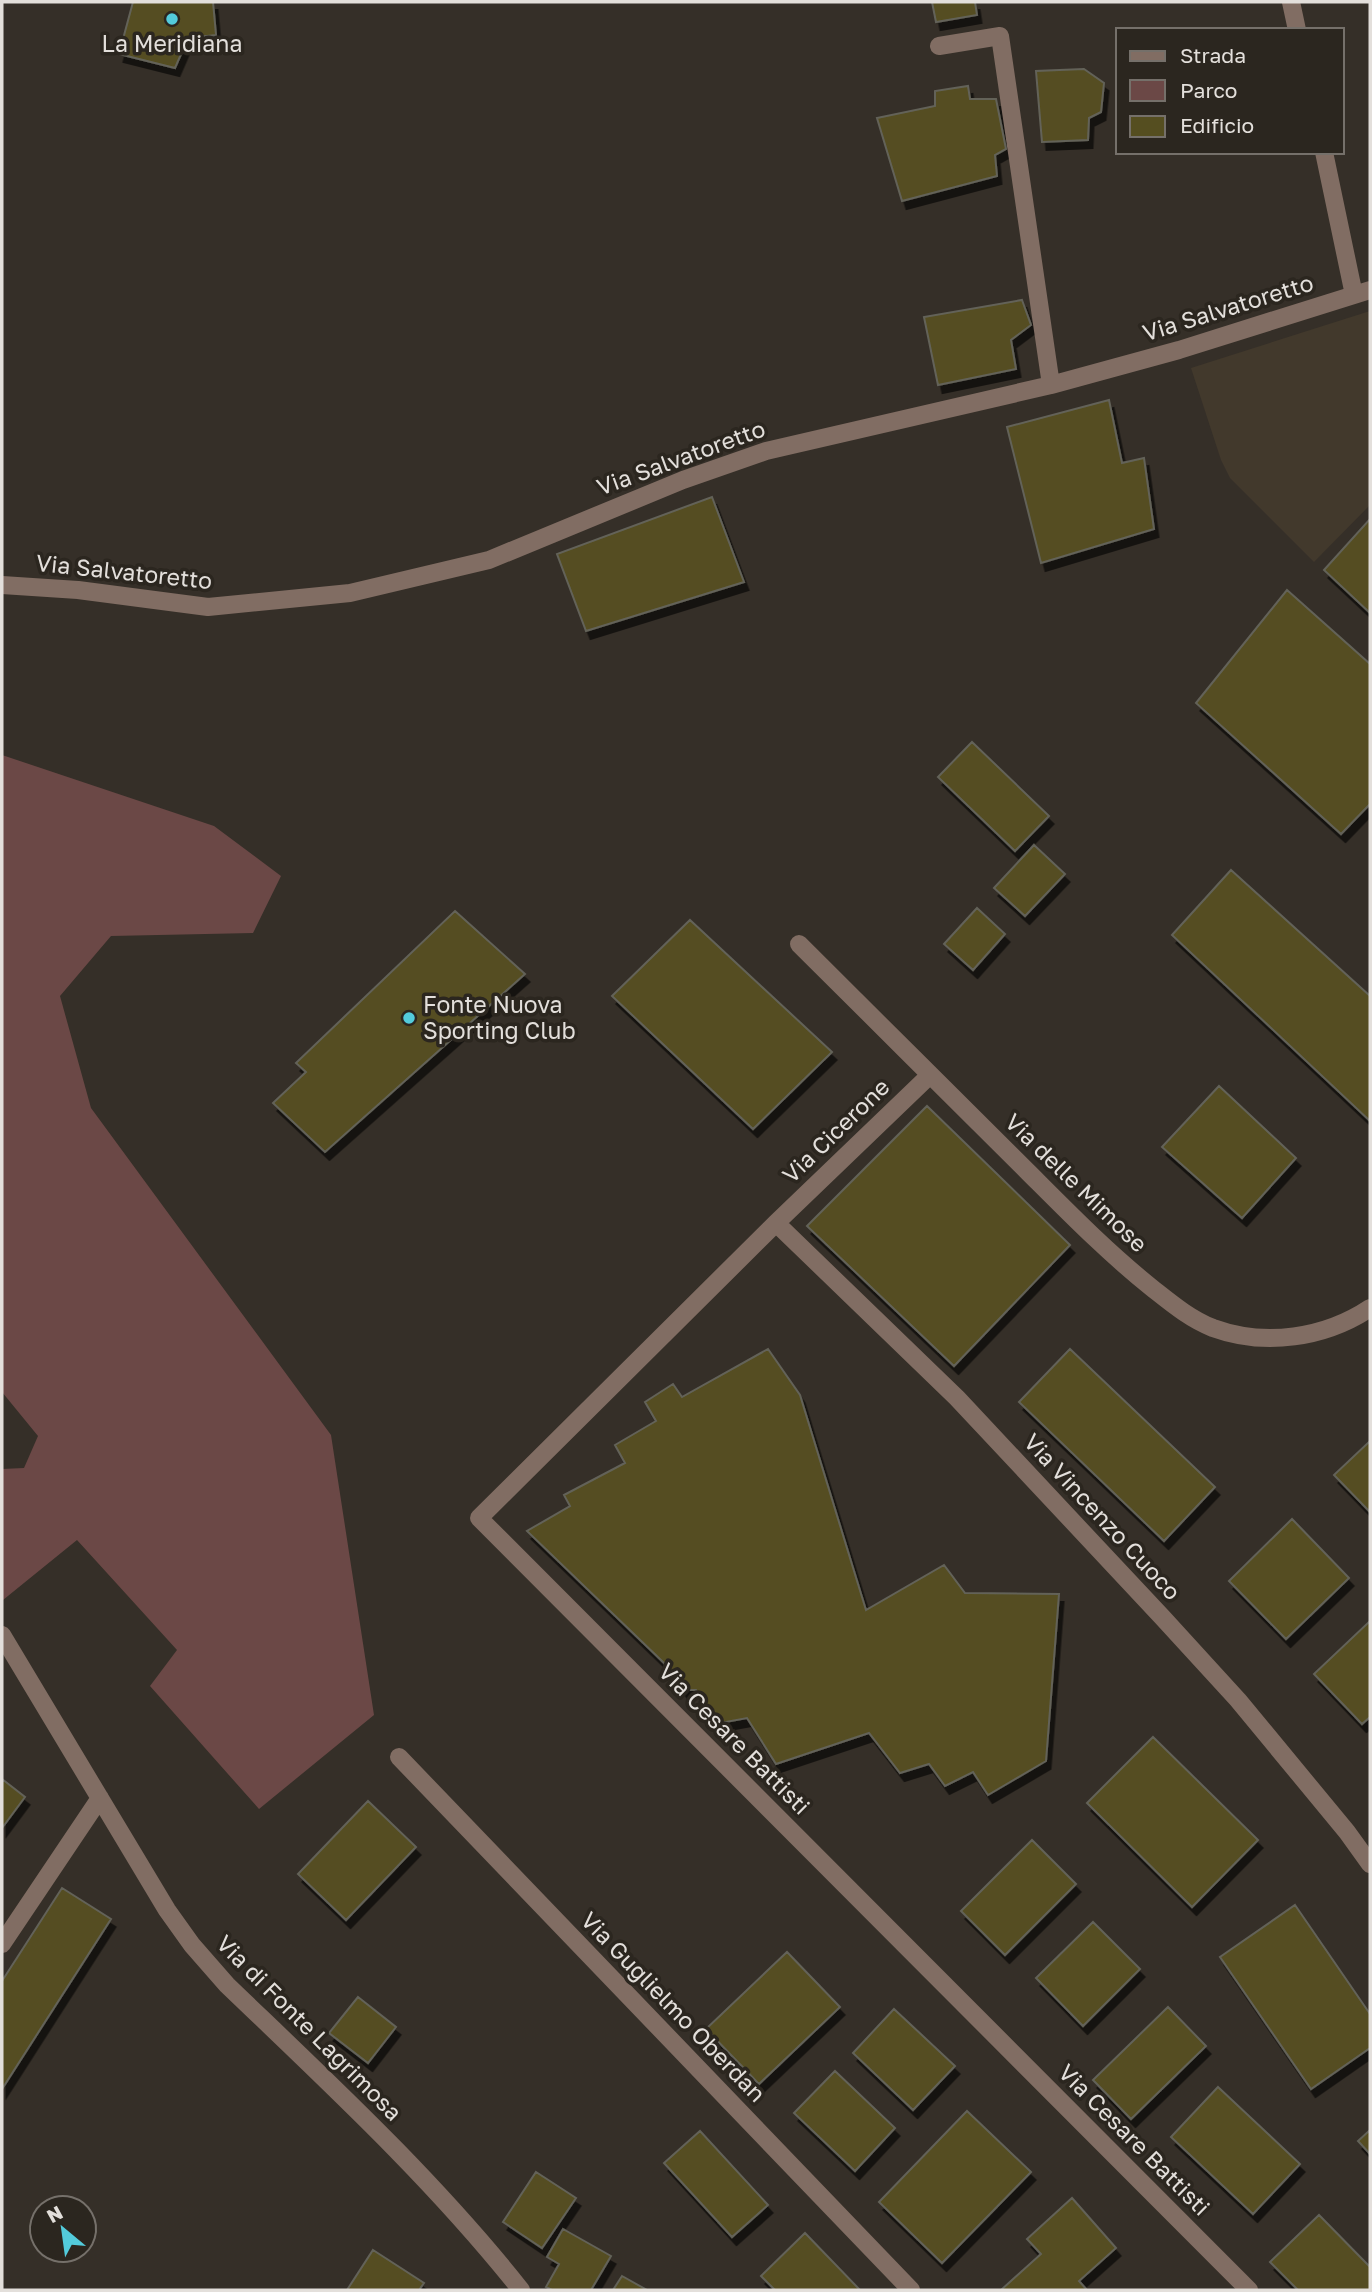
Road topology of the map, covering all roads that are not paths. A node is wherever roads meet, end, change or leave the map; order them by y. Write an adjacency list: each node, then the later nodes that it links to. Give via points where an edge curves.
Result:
1 (1291, 2): 2 (street)
2 (1297, 28)
3 (939, 46): 6 (street, via 1000,36)
4 (1325, 154): 5 (street)
5 (1362, 292): 6 (street, Via Salvatoretto)
6 (1052, 385): 7 (street, Via Salvatoretto, via 766,451 489,559 350,593 208,607)
7 (2, 585)
8 (799, 944): 9 (street, Via delle Mimose)
9 (930, 1075): 10 (street, Via Cicerone); 11 (street, Via delle Mimose, via 1112,1256 1197,1321 1246,1336 1291,1337 1338,1326)
10 (776, 1223): 15 (street, Via Vincenzo Cuoco, via 957,1398 1163,1619 1247,1711); 19 (street, Via Cesare Battisti, via 479,1518)
11 (1370, 1309)
12 (2, 1635): 14 (street, Via di Fonte Lagrimosa)
13 (399, 1757): 18 (street, Via Guglielmo Oberdan)
14 (100, 1798): 16 (street); 17 (street, Via di Fonte Lagrimosa, via 167,1910 214,1972 431,2185)
15 (1370, 1864)
16 (2, 1944)
17 (522, 2290)
18 (911, 2290)
19 (1250, 2290)

